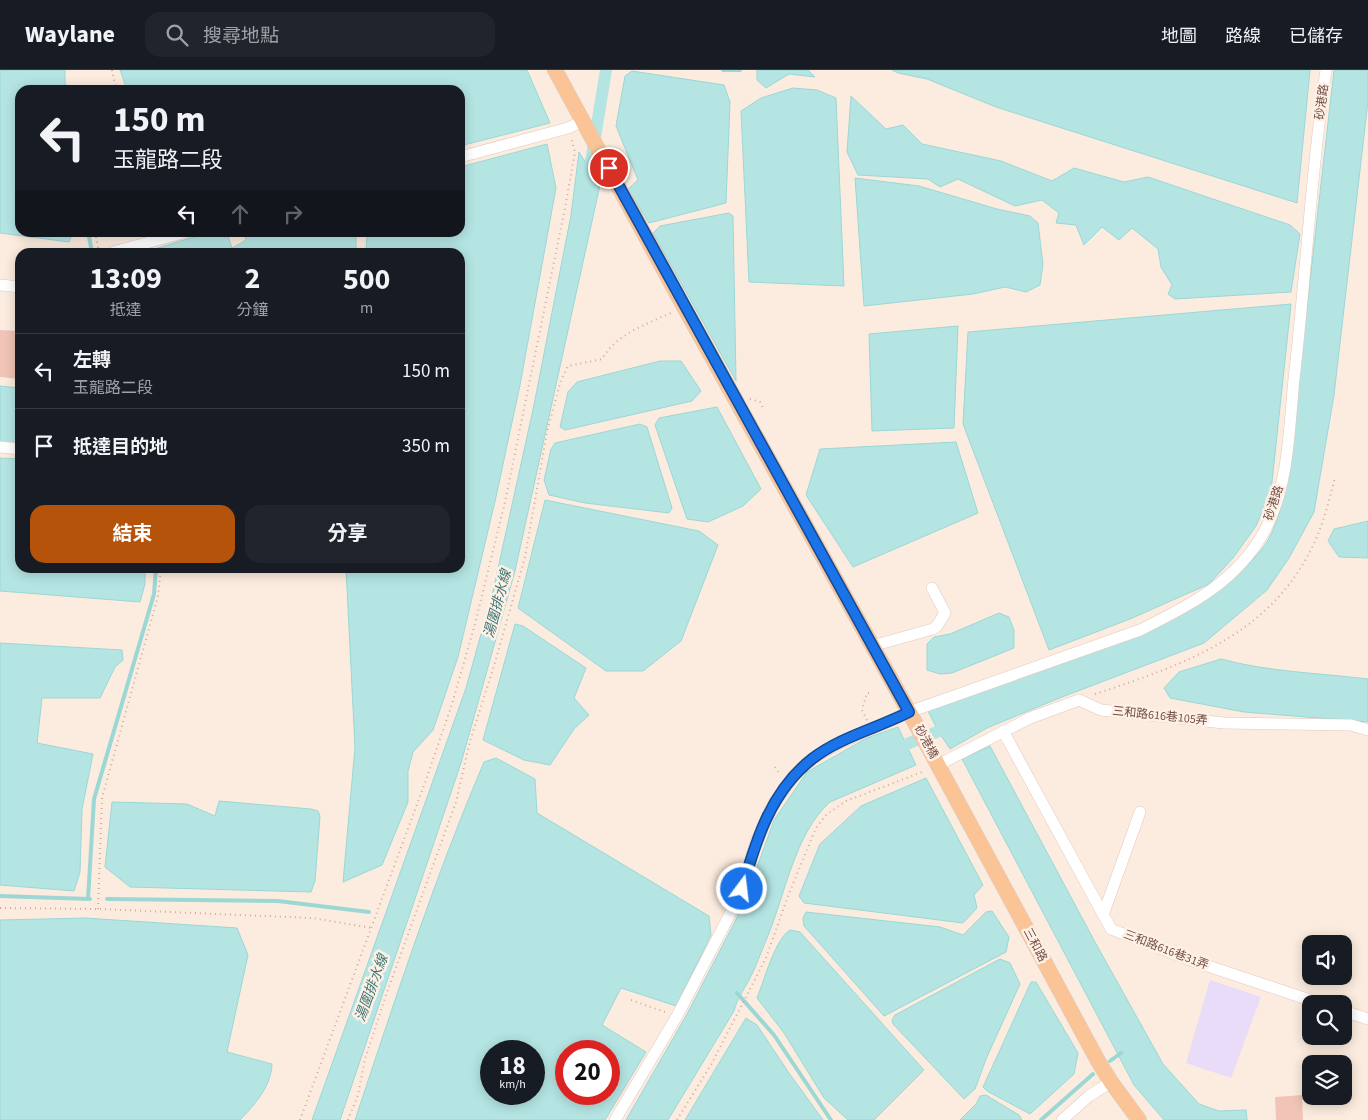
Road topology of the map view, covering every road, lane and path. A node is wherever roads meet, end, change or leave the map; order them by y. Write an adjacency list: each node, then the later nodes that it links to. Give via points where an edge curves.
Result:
1 (112, 70): 4 (path)
2 (555, 70): 5 (main road, 砂港橋)
3 (1326, 70): 21 (street, 砂港路, via 1286,458 1278,501 1264,531 1232,574 1214,589 1140,630)
4 (115, 85)
5 (583, 121): 6 (street); 12 (main road, 砂港橋)
6 (568, 128): 7 (street); 30 (path, via 575,152 505,502 452,704)
7 (465, 157)
8 (168, 237): 9 (street)
9 (128, 248)
10 (0, 285): 11 (street)
11 (15, 286)
12 (684, 307): 18 (main road, 砂港橋); 38 (path, via 637,328 608,348 602,360 568,366 561,380 546,432 525,556 470,741 456,802 386,995)
13 (0, 448): 14 (street)
14 (15, 449)
15 (1335, 477): 20 (path, via 1316,539 1295,577 1243,630 1204,653)
16 (160, 573): 28 (path, via 158,596 102,798)
17 (932, 588): 18 (street, via 944,613 937,626)
18 (872, 646): 21 (main road, 砂港橋)
19 (873, 692): 22 (path, via 868,693 862,710)
20 (1078, 700): 23 (street, 三和路616巷105弄, via 1101,710 1224,723 1351,725); 24 (street)
21 (911, 715): 22 (street, 砂港路); 25 (main road, 砂港橋)
22 (871, 729): 34 (street, 砂港路, via 813,758 795,774 771,808 755,844 742,889)
23 (1368, 730)
24 (1002, 731): 25 (street); 29 (street, 三和路616巷31弄)
25 (938, 765): 36 (main road, 三和路); 40 (path, via 846,801 826,815 816,828 766,958 712,1063)
26 (1140, 812): 29 (street)
27 (0, 908): 28 (path)
28 (98, 909): 30 (path, via 312,918)
29 (1103, 915): 31 (street, 三和路616巷31弄, via 1111,929 1184,958)
30 (372, 928): 37 (path)
31 (1302, 997)
32 (631, 1000): 34 (path)
33 (1352, 1014): 35 (street)
34 (677, 1016): 39 (street, 砂港路)
35 (1368, 1019)
36 (1111, 1082): 41 (street); 42 (main road, 三和路)
37 (300, 1120)
38 (348, 1120)
39 (615, 1120)
40 (677, 1120)
41 (1062, 1120)
42 (1140, 1120)

